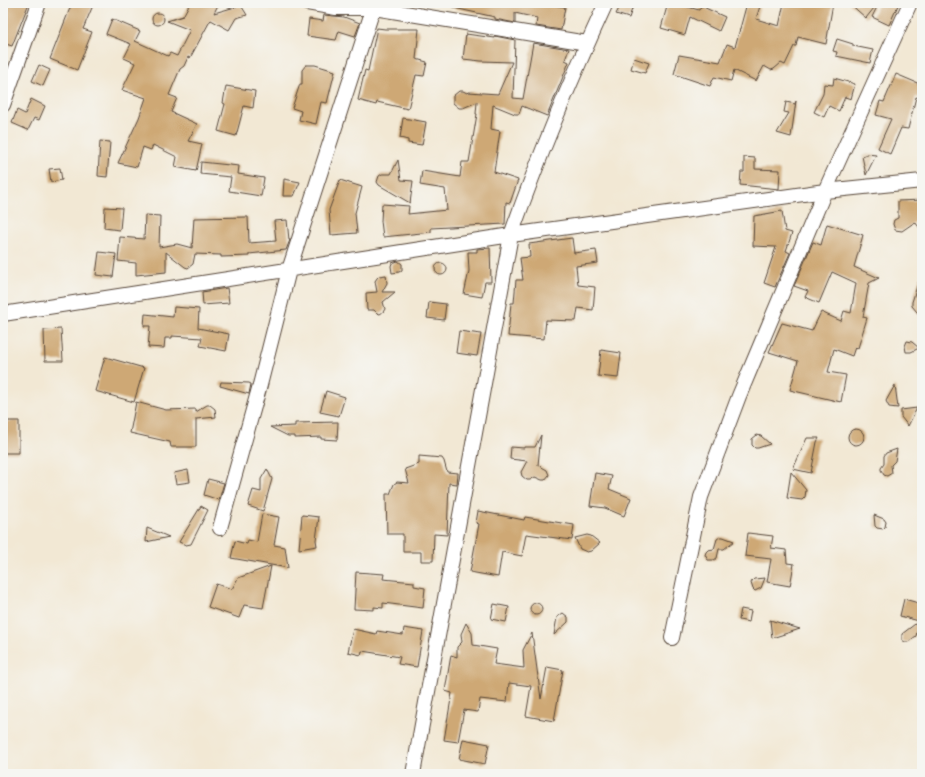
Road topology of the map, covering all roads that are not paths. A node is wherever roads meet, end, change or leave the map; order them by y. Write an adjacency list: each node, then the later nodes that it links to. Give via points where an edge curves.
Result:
1 (39, 3): 7 (street)
2 (307, 3): 5 (street, via 336,8)
3 (606, 3): 6 (street)
4 (910, 3): 9 (street)
5 (375, 6): 6 (street); 11 (street)
6 (587, 43): 10 (street)
7 (3, 105)
8 (922, 181): 9 (street)
9 (825, 190): 10 (street); 14 (street, via 739,396 701,496)
10 (511, 235): 11 (street); 15 (street)
11 (289, 270): 12 (street); 13 (street)
12 (3, 314)
13 (220, 528)
14 (672, 638)
15 (413, 774)

